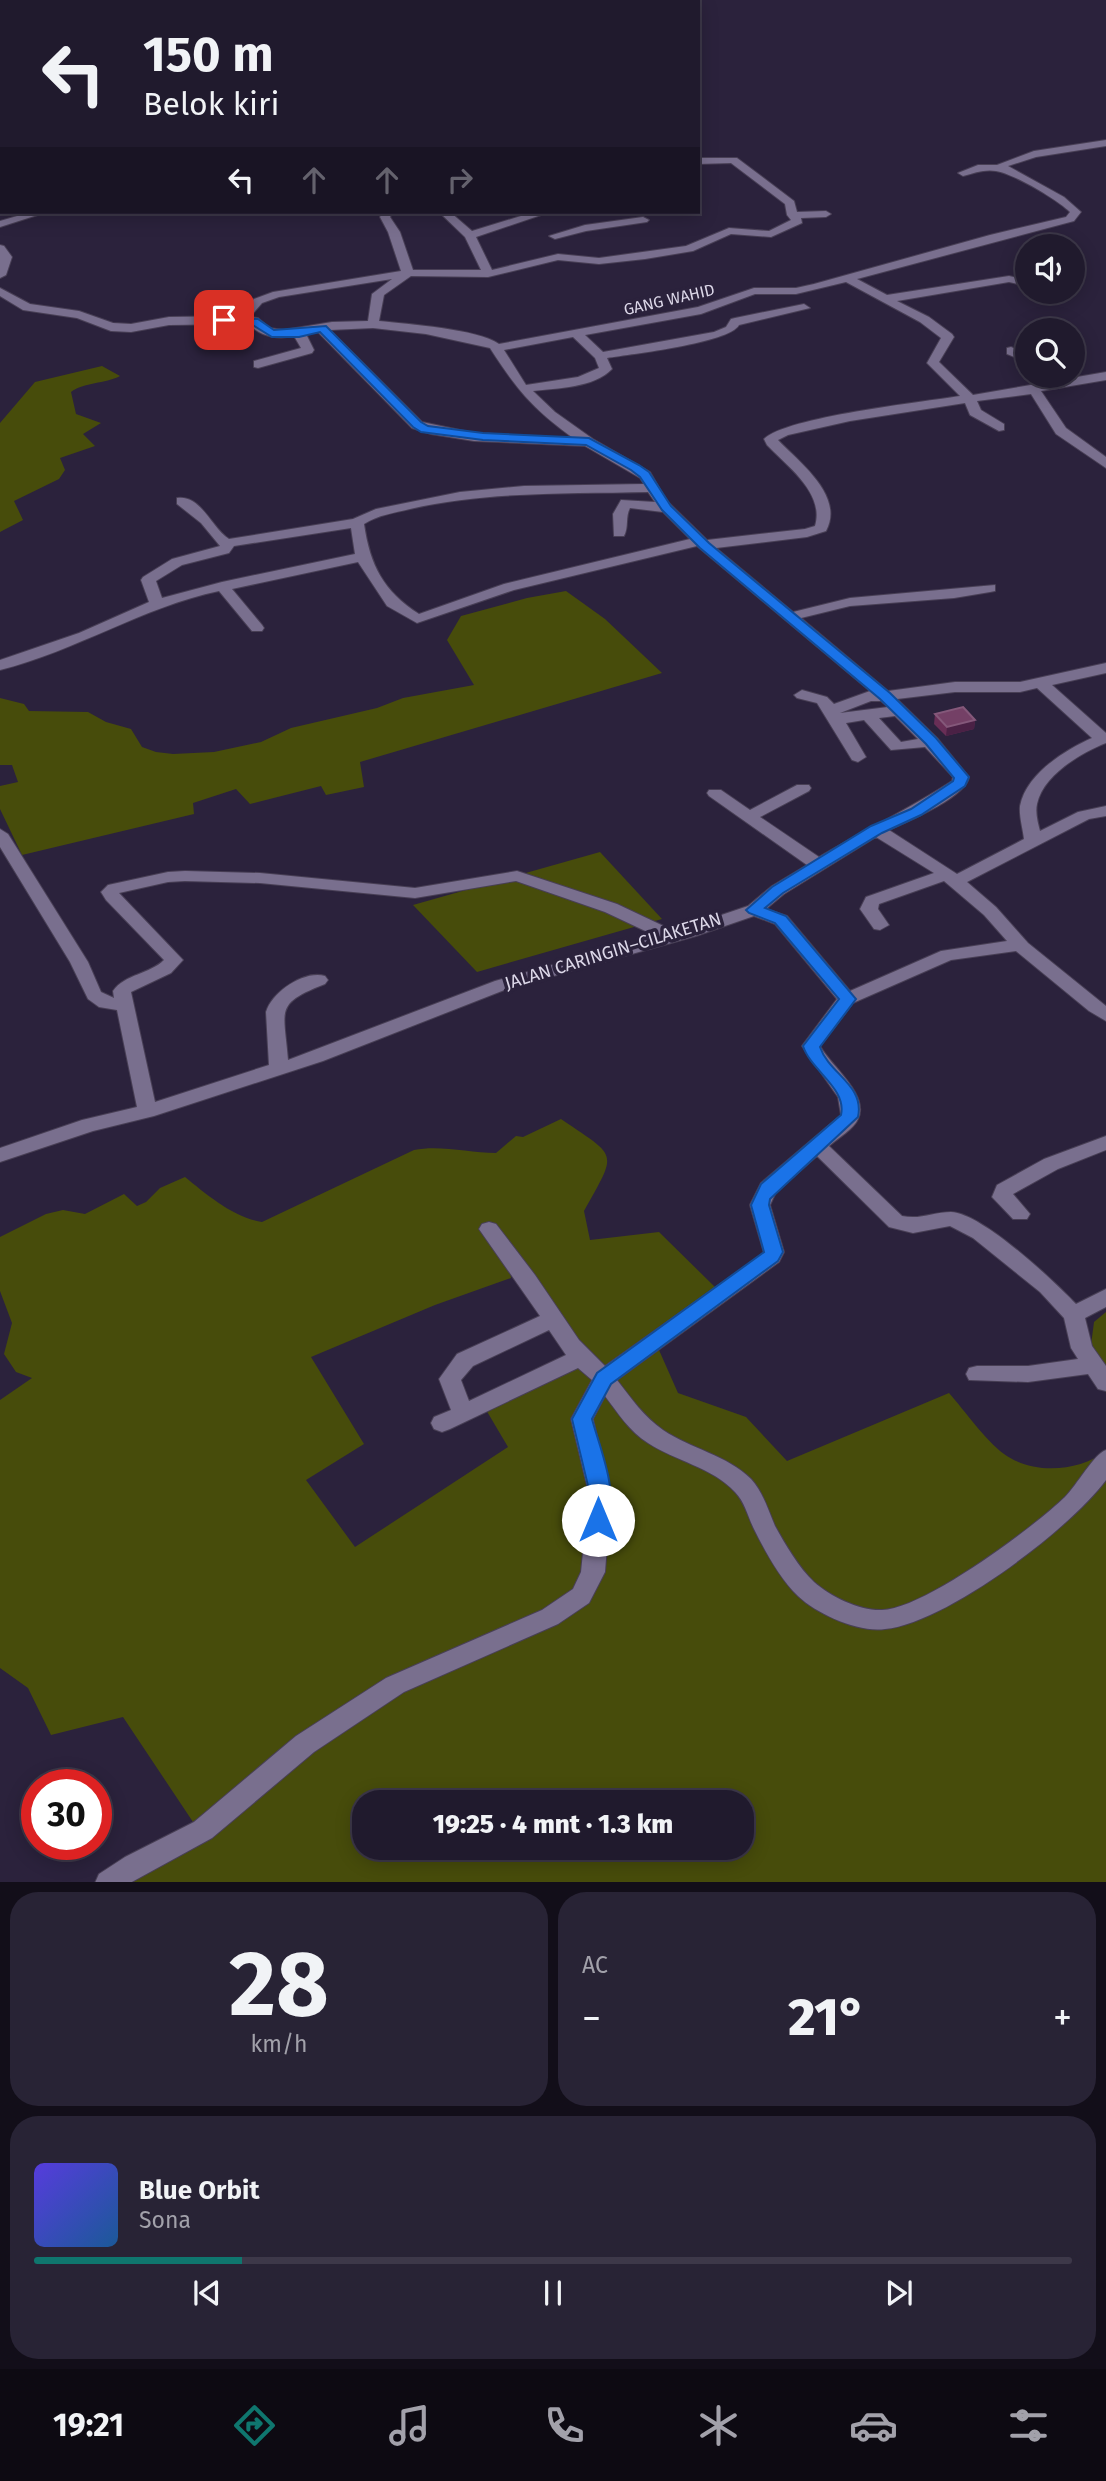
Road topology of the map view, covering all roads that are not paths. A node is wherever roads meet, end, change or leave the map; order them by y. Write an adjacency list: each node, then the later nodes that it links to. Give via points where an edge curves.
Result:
1 (1106, 143): 3 (street, via 1034,154)
2 (700, 161): 10 (street, via 733,160 790,203)
3 (1002, 168): 4 (street); 21 (street, GANG WAHID, via 1052,193 1076,212 1074,217)
4 (963, 173)
5 (35, 214): 13 (street)
6 (386, 214): 18 (street)
7 (446, 214): 15 (street)
8 (538, 214): 11 (street)
9 (826, 214): 10 (street)
10 (792, 215): 17 (street, via 798,221 771,234 729,231 679,251 599,261)
11 (523, 218): 14 (street); 15 (street)
12 (643, 220): 17 (street, via 551,234 562,251)
13 (0, 224)
14 (535, 225)
15 (470, 234): 19 (street)
16 (0, 248): 20 (street, via 6,257)
17 (558, 257): 19 (street)
18 (408, 273): 19 (street); 26 (street, via 271,295 253,305); 27 (street, via 378,294)
19 (488, 274)
20 (0, 275)
21 (847, 278): 24 (street); 30 (street, GANG WAHID, via 796,291 754,291 701,310)
22 (1015, 280): 24 (street)
23 (0, 291): 26 (street, via 27,307 79,315 111,327)
24 (886, 299): 41 (street, via 931,322 948,337 933,363)
25 (804, 308): 34 (street, via 735,321 731,329 717,335)
26 (241, 320): 29 (street, via 254,321 272,334)
27 (373, 324): 28 (street); 31 (street, via 468,337)
28 (322, 329): 29 (street); 43 (street, via 425,429)
29 (299, 333): 35 (street, via 308,349)
30 (577, 334): 31 (street, GANG WAHID); 34 (street)
31 (496, 348): 39 (street, JALAN CARINGIN–CILAKETAN)
32 (1011, 351): 33 (street)
33 (1015, 353)
34 (600, 356): 39 (street, via 606,369 602,373)
35 (258, 364)
36 (1106, 376): 37 (street)
37 (1085, 378)
38 (1037, 388): 40 (street)
39 (523, 389): 43 (street, JALAN CARINGIN–CILAKETAN)
40 (1034, 390): 41 (street); 44 (street, via 1063,433)
41 (970, 399): 42 (street, via 975,412); 52 (street, via 774,435 772,442 818,492 826,514 821,528)
42 (999, 427)
43 (589, 442): 46 (street, JALAN CARINGIN–CILAKETAN, via 645,474)
44 (1100, 450): 45 (street)
45 (1106, 464)
46 (654, 488): 48 (street, JALAN CARINGIN–CILAKETAN); 49 (street, via 448,497 376,513)
47 (182, 501): 51 (street)
48 (666, 508): 50 (street, via 626,503); 52 (street, JALAN CARINGIN–CILAKETAN)
49 (357, 523): 51 (street); 53 (street)
50 (619, 533)
51 (227, 543): 56 (street, via 227,548 177,562 148,580)
52 (702, 543): 53 (street, via 509,587 417,619 392,603); 57 (street, JALAN CARINGIN–CILAKETAN)
53 (362, 557): 54 (street)
54 (222, 586): 56 (street); 58 (street)
55 (990, 588): 57 (street, via 850,602)
56 (157, 604): 59 (street)
57 (789, 617): 63 (street, JALAN CARINGIN–CILAKETAN)
58 (257, 628)
59 (0, 666)
60 (1106, 668): 61 (street)
61 (1040, 682): 63 (street); 67 (street)
62 (802, 695): 65 (street, via 822,700)
63 (885, 696): 64 (street, JALAN CARINGIN–CILAKETAN); 65 (street, via 869,696)
64 (901, 710): 66 (street); 68 (street, JALAN CARINGIN–CILAKETAN)
65 (834, 715): 66 (street); 69 (street)
66 (869, 717): 68 (street, via 897,747)
67 (1104, 739): 76 (street, via 1068,755 1044,779 1028,803)
68 (931, 741): 74 (street, JALAN CARINGIN–CILAKETAN, via 956,769 960,783 916,812)
69 (858, 757)
70 (803, 788): 73 (street)
71 (715, 793): 73 (street)
72 (1106, 811): 76 (street, via 1084,815)
73 (748, 817): 77 (street)
74 (876, 830): 77 (street, JALAN CARINGIN–CILAKETAN); 78 (street)
75 (0, 834): 85 (street, via 79,962 94,995 105,1003)
76 (1033, 841): 78 (street)
77 (819, 865): 79 (street, JALAN CARINGIN–CILAKETAN)
78 (950, 879): 80 (street, via 872,901 869,909); 82 (street)
79 (754, 910): 81 (street, JALAN CARINGIN–CILAKETAN); 84 (street, via 781,920)
80 (880, 925)
81 (672, 937): 85 (street, via 611,908 517,876 415,893 261,878 168,877 110,892 174,960 165,970 126,987 122,991); 87 (street, JALAN CARINGIN–CILAKETAN, via 501,985)
82 (1020, 944): 84 (street, via 947,954); 86 (street)
83 (319, 980): 87 (street, via 281,995 277,1003)
84 (847, 999): 90 (street, via 811,1046 852,1104 850,1117)
85 (125, 1005): 88 (street)
86 (1106, 1015)
87 (279, 1069): 88 (street, JALAN CARINGIN–CILAKETAN)
88 (147, 1111): 91 (street, JALAN CARINGIN–CILAKETAN)
89 (1106, 1143): 92 (street, via 1051,1164 1004,1190 1002,1197)
90 (818, 1146): 95 (street, via 896,1222 912,1226 960,1221 1047,1287); 100 (street, via 762,1198 772,1256)
91 (0, 1155)
92 (1020, 1214)
93 (489, 1229): 96 (street)
94 (1106, 1297): 95 (street)
95 (1074, 1315): 98 (street, via 1082,1348)
96 (551, 1320): 97 (street); 102 (street, via 457,1367 450,1379)
97 (580, 1358): 100 (street); 102 (street)
98 (1093, 1365): 99 (street, via 1028,1374); 101 (street)
99 (977, 1374)
100 (604, 1378): 104 (street, via 645,1429 741,1483 764,1528 806,1589 859,1616 884,1621 915,1609 1023,1545 1090,1485); 105 (street, via 582,1419 600,1494 593,1572 582,1596 550,1617 395,1685 305,1744 203,1830)
101 (1106, 1383)
102 (463, 1414): 103 (street)
103 (442, 1423)
104 (1106, 1459)
105 (108, 1882)

